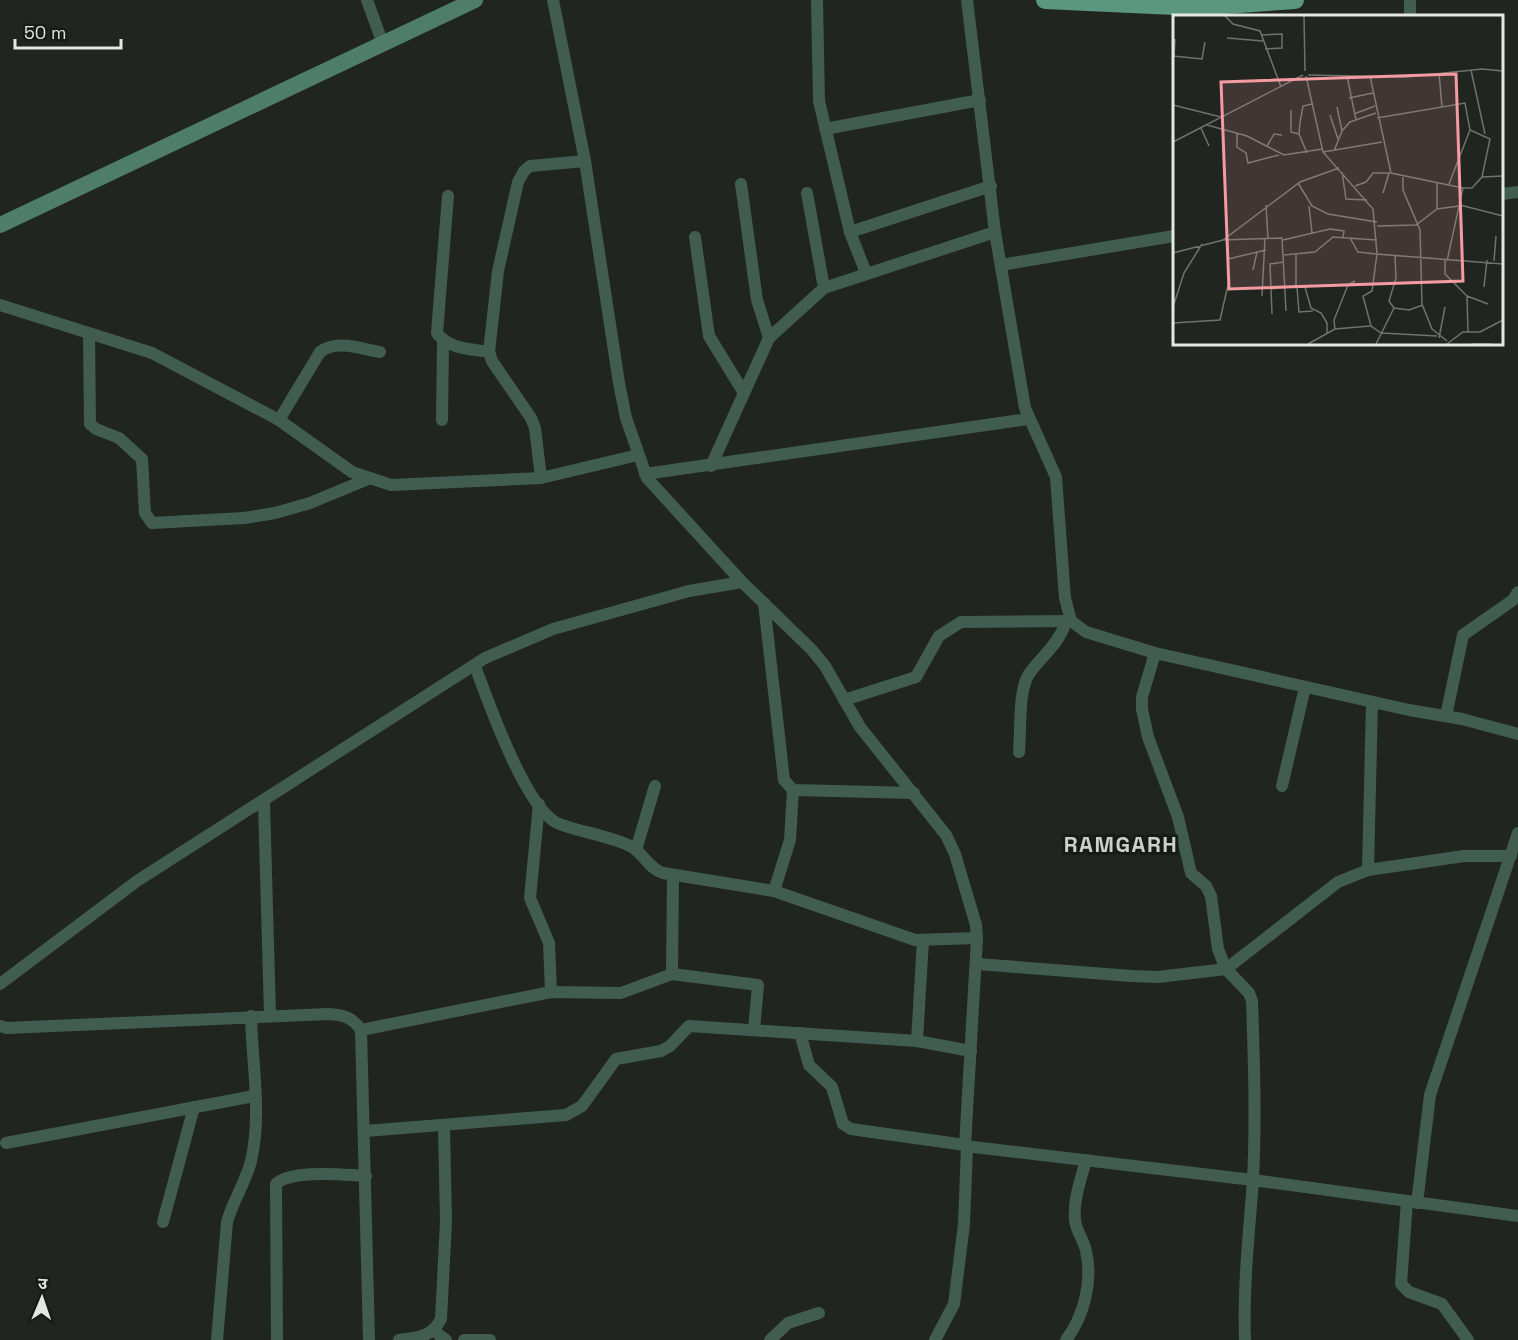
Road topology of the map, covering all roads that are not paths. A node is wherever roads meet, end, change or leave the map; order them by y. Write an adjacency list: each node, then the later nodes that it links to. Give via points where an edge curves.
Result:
1 (367, 0): 8 (street)
2 (475, 0): 8 (main road)
3 (552, 0): 11 (street)
4 (817, 0): 10 (street, via 819,101)
5 (967, 0): 9 (street)
6 (1045, 0): 7 (main road, via 1196,7)
7 (1295, 0)
8 (383, 44): 18 (main road)
9 (980, 100): 10 (street); 13 (street)
10 (825, 129): 19 (street)
11 (585, 161): 31 (street, via 530,166 521,177 498,271); 36 (street, via 619,383)
12 (741, 184): 28 (street, via 757,300)
13 (991, 186): 19 (street); 20 (street)
14 (1518, 192): 16 (street)
15 (807, 193): 25 (street)
16 (1503, 194)
17 (448, 196): 29 (street, via 436,328)
18 (0, 225)
19 (850, 232): 24 (street)
20 (995, 232): 23 (street); 24 (street)
21 (1173, 236): 23 (street)
22 (695, 237): 32 (street, via 709,336)
23 (1001, 265): 33 (street)
24 (866, 273): 25 (street)
25 (824, 288): 28 (street)
26 (0, 305): 27 (street)
27 (88, 334): 34 (street, via 152,353); 40 (street, via 90,424 119,438 142,459 145,513 152,524 276,513)
28 (769, 338): 32 (street)
29 (443, 342): 31 (street); 35 (street)
30 (380, 352): 34 (street, via 327,346)
31 (489, 352): 39 (street, via 531,418)
32 (744, 393): 37 (street)
33 (1028, 419): 37 (street); 44 (street, via 1056,477)
34 (279, 420): 40 (street, via 352,472)
35 (442, 420)
36 (638, 455): 38 (street); 39 (street)
37 (711, 466): 38 (street)
38 (646, 476): 41 (street)
39 (541, 478): 40 (street, via 411,486)
40 (368, 479)
41 (739, 578): 43 (street); 46 (street, via 553,629)
42 (1518, 592): 50 (street, via 1513,600 1462,635)
43 (764, 603): 48 (street, via 813,650); 55 (street, via 781,770)
44 (1069, 621): 45 (street, via 1086,632); 48 (street, via 961,622 939,636 916,677); 52 (street, via 1053,648 1028,675 1023,688)
45 (1155, 653): 47 (street); 68 (street, via 1143,697 1148,736 1179,817 1191,873 1206,886 1211,897 1216,940)
46 (475, 666): 57 (street); 58 (street, via 508,753)
47 (1305, 687): 49 (street); 54 (street)
48 (844, 700): 56 (street, via 860,727)
49 (1372, 702): 50 (street); 62 (street)
50 (1446, 716): 51 (street)
51 (1518, 734)
52 (1020, 752)
53 (655, 786): 61 (street)
54 (1282, 786)
55 (793, 790): 56 (street); 64 (street, via 790,840)
56 (914, 793): 65 (street, via 937,821 955,854)
57 (264, 802): 70 (street, via 137,881); 72 (street)
58 (539, 804): 61 (street, via 556,822); 71 (street, via 530,898 549,942)
59 (1518, 833): 60 (street)
60 (1514, 849): 62 (street); 89 (street, via 1430,1095)
61 (636, 850): 63 (street, via 655,870)
62 (1368, 870): 68 (street, via 1338,882)
63 (673, 875): 64 (street); 69 (street)
64 (774, 891): 66 (street, via 906,938)
65 (977, 938): 66 (street); 67 (street)
66 (923, 940): 78 (street)
67 (978, 964): 68 (street, via 1158,977); 79 (street)
68 (1226, 969): 88 (street, via 1252,1001)
69 (672, 974): 71 (street, via 621,993); 76 (street, via 758,985)
70 (0, 984)
71 (551, 992): 75 (street)
72 (270, 1015): 73 (street); 75 (street, via 341,1015 349,1017)
73 (250, 1016): 74 (street); 80 (street)
74 (0, 1026)
75 (361, 1030): 83 (street)
76 (754, 1030): 77 (street); 82 (street, via 689,1026 661,1051 616,1059 582,1106 566,1115)
77 (800, 1034): 78 (street); 85 (street, via 809,1065 832,1087 843,1124 851,1129)
78 (917, 1041): 79 (street)
79 (971, 1052): 85 (street)
80 (255, 1096): 81 (street); 94 (street, via 250,1163 227,1222)
81 (194, 1107): 84 (street); 91 (street)
82 (444, 1126): 83 (street); 93 (street, via 445,1251 441,1319)
83 (365, 1131): 87 (street)
84 (6, 1143)
85 (966, 1146): 86 (street); 102 (street, via 964,1224 954,1304)
86 (1086, 1160): 88 (street); 103 (street, via 1075,1209 1087,1257 1085,1301 1081,1317)
87 (366, 1176): 95 (street, via 294,1175 276,1184); 96 (street)
88 (1253, 1180): 89 (street); 104 (street, via 1244,1287)
89 (1412, 1202): 90 (street); 105 (street, via 1401,1284 1409,1292 1442,1304)
90 (1518, 1216)
91 (163, 1222)
92 (819, 1313): 101 (street, via 788,1323)
93 (434, 1331): 97 (street, via 428,1336); 98 (street)
94 (217, 1340)
95 (277, 1340)
96 (369, 1340)
97 (399, 1340)
98 (446, 1340)
99 (464, 1340): 100 (street)
100 (490, 1340)
101 (770, 1340)
102 (935, 1340)
103 (1066, 1340)
104 (1245, 1340)
105 (1468, 1340)

